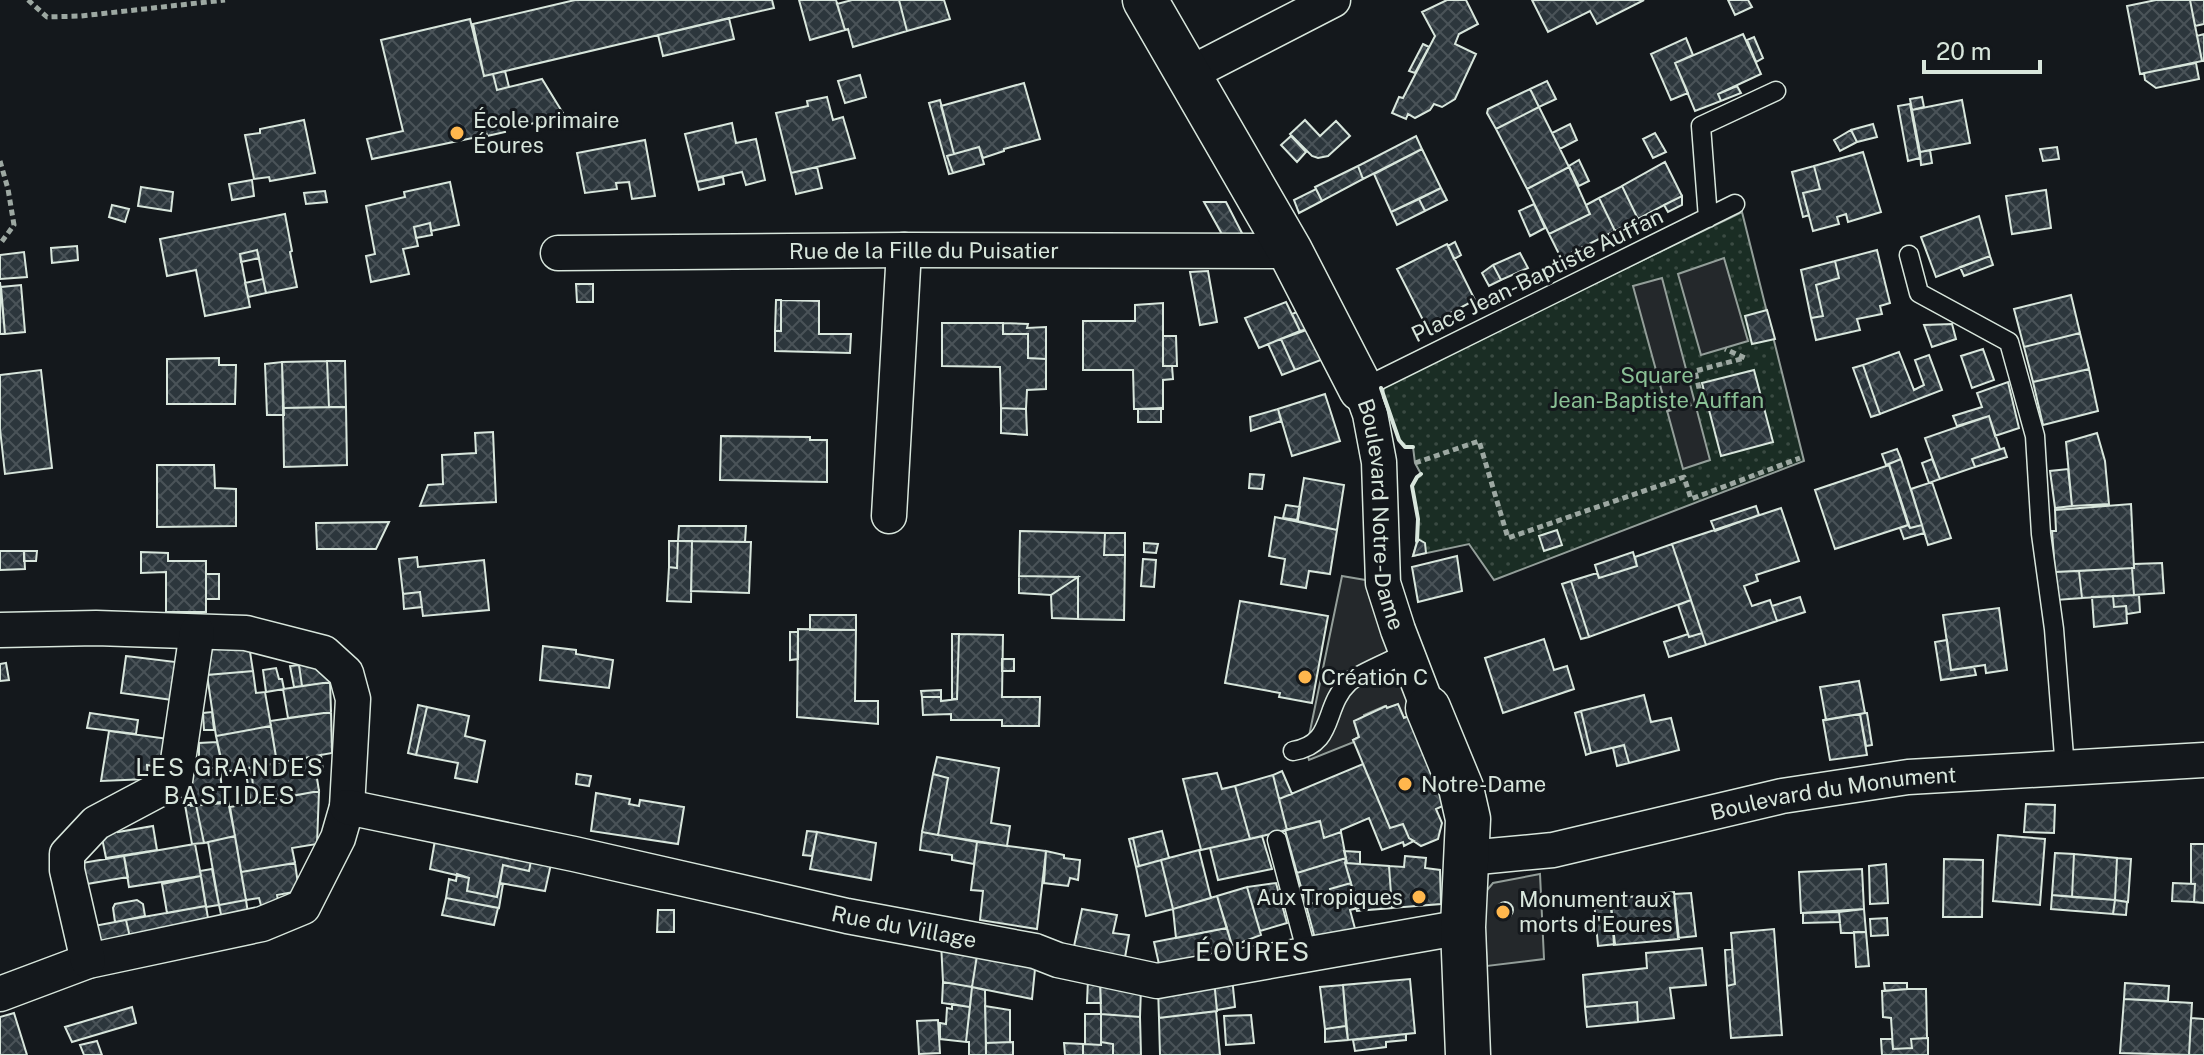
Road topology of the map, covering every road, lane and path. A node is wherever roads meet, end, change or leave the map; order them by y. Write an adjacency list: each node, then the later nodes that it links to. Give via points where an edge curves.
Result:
1 (28, 0): 2 (path, via 47,17)
2 (225, 0)
3 (1145, 0): 5 (street, Boulevard Notre-Dame)
4 (1333, 0): 5 (street)
5 (1189, 74): 12 (street, Boulevard Notre-Dame)
6 (1776, 91): 9 (lane, via 1701,126)
7 (0, 161): 10 (path, via 14,225)
8 (1735, 204): 9 (lane, Place Jean-Baptiste Auffan)
9 (1708, 218): 16 (lane, Place Jean-Baptiste Auffan)
10 (0, 244)
11 (904, 250): 12 (street, Rue de la Fille du Puisatier); 13 (street, Rue de la Fille du Puisatier); 20 (street)
12 (1290, 251): 16 (street, Boulevard Notre-Dame)
13 (558, 253)
14 (1909, 255): 27 (lane, via 1919,293 2009,342 2035,436)
15 (1725, 349): 17 (path, via 1745,358 1695,371 1702,401)
16 (1361, 389): 23 (street, Boulevard Notre-Dame, via 1379,462 1383,583)
17 (1666, 410)
18 (1800, 458): 19 (path, via 1691,499 1684,477 1508,538 1479,441)
19 (1415, 463)
20 (889, 516)
21 (0, 630): 22 (street)
22 (197, 632): 28 (street, via 246,633 324,653 346,673 353,699); 33 (street, via 175,781 96,823 67,854)
23 (1406, 653): 24 (street, Boulevard Notre-Dame); 25 (lane, via 1350,682 1333,705 1321,738)
24 (1428, 708): 30 (street, Boulevard Notre-Dame, via 1461,788)
25 (1293, 751)
26 (2204, 760): 27 (street, Boulevard du Monument)
27 (2065, 769): 30 (street, Boulevard du Monument, via 1908,777 1782,796 1553,850)
28 (347, 807): 32 (street, Rue du Village, via 1157,981); 33 (street, via 338,838 303,907 262,924)
29 (1277, 840): 32 (lane)
30 (1468, 858): 31 (street, Boulevard Notre-Dame)
31 (1463, 927): 32 (street, Rue du Village); 35 (street, Boulevard Notre-Dame)
32 (1307, 954)
33 (88, 961): 34 (street)
34 (0, 994)
35 (1468, 1055)

